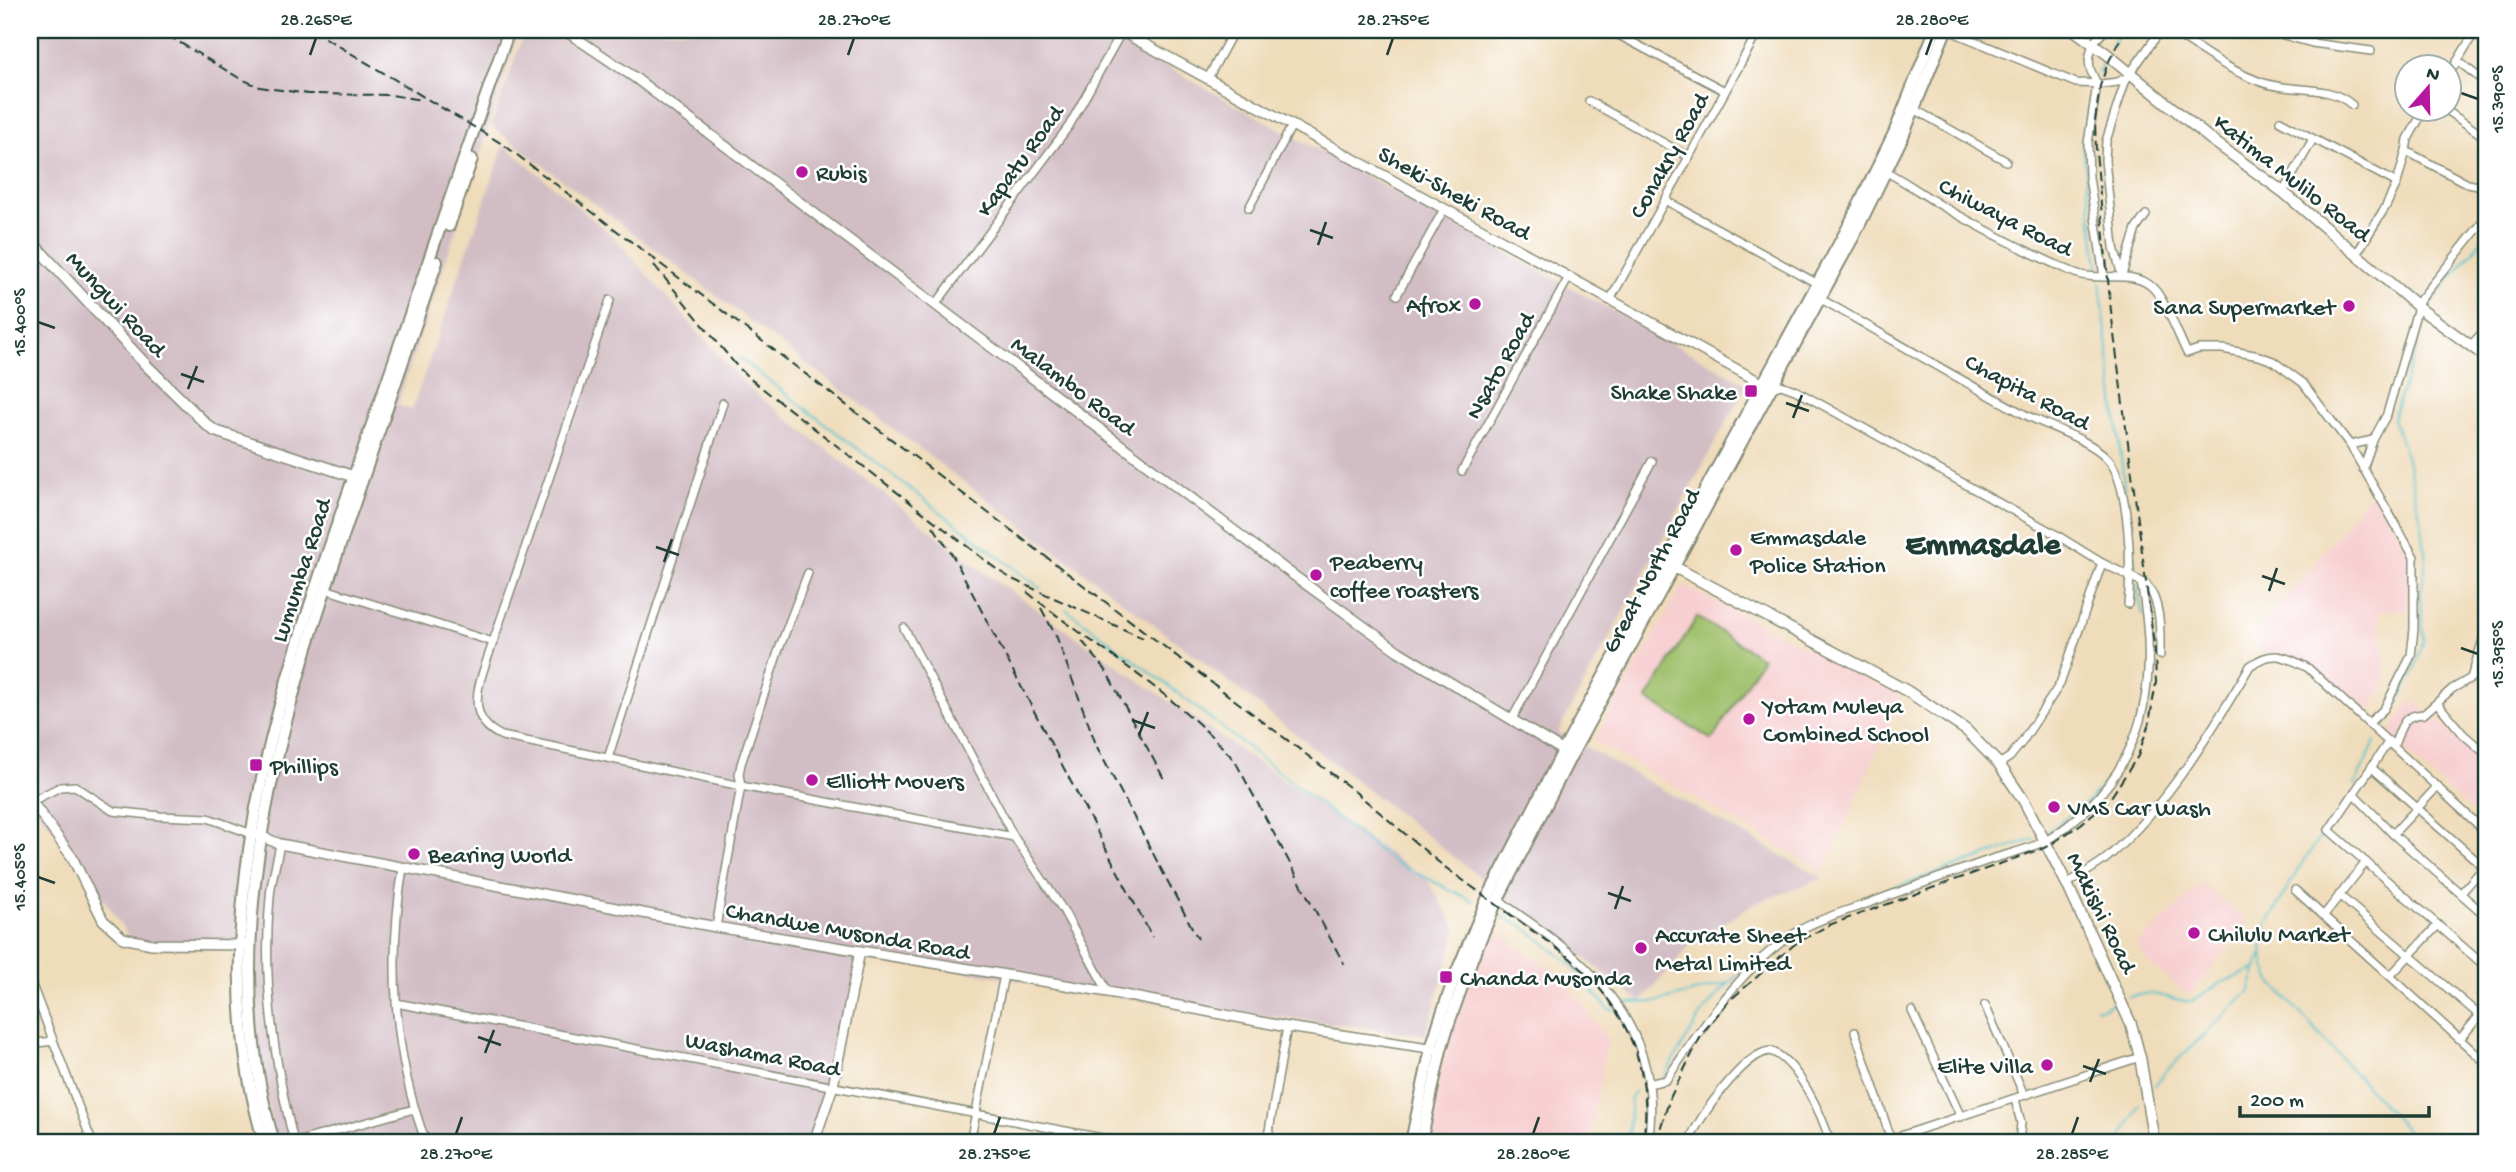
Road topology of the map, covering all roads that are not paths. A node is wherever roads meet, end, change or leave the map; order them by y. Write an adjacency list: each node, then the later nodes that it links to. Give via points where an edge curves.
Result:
1 (512, 30): 68 (main road, Lumumba Road)
2 (564, 30): 56 (street, Malambo Road, via 634,77)
3 (1234, 30): 20 (street)
4 (1609, 30): 23 (street)
5 (1759, 30): 23 (street, Conakry Road)
6 (1934, 30): 36 (main road, Great North Road)
7 (1947, 30): 22 (street, via 2063,79); 26 (main road, Great North Road)
8 (2074, 30): 15 (main road, Katima Mulilo Road)
9 (2105, 30): 15 (street)
10 (2161, 30): 19 (street)
11 (2169, 30): 25 (street, via 2265,84 2327,91)
12 (2266, 30): 16 (street, via 2312,43)
13 (2476, 30): 17 (street)
14 (1121, 31): 20 (street, Sheki-Sheki Road); 56 (street, Kapatu Road, via 1069,126)
15 (2093, 43): 19 (main road, Katima Mulilo Road); 22 (street, via 2089,59)
16 (2371, 51)
17 (2463, 52)
18 (2464, 66): 21 (street)
19 (2130, 75): 22 (street, via 2118,82); 39 (main road, Katima Mulilo Road); 48 (street, via 2121,91 2105,160 2114,247)
20 (1208, 78): 30 (street, Sheki-Sheki Road)
21 (2486, 83)
22 (2097, 84): 50 (street, via 2088,144 2089,177)
23 (1725, 91): 34 (street, Conakry Road)
24 (1589, 101): 34 (street)
25 (2352, 105)
26 (1914, 109): 35 (street); 36 (main road, Great North Road)
27 (2280, 121): 32 (street)
28 (2417, 122): 33 (street)
29 (2463, 122): 31 (street)
30 (1292, 125): 41 (street); 42 (street, Sheki-Sheki Road)
31 (2486, 138)
32 (2313, 139): 38 (street); 39 (street)
33 (2406, 151): 37 (street, via 2468,184 2478,186); 38 (street)
34 (1689, 157): 40 (street, Conakry Road)
35 (2006, 161)
36 (1883, 170): 50 (street, Chiwaya Road, via 2049,262 2082,276); 51 (main road, Great North Road); 54 (main road, Great North Road)
37 (2486, 179)
38 (2397, 183): 47 (street)
39 (2283, 192): 47 (main road, Katima Mulilo Road)
40 (1665, 200): 51 (street); 53 (street, Conakry Road)
41 (1249, 208)
42 (1444, 209): 49 (street, Sheki-Sheki Road); 52 (street)
43 (2146, 215): 48 (street, via 2136,229)
44 (2486, 218): 57 (street)
45 (30, 240): 68 (main road, Mungwi Road, via 207,425)
46 (30, 249): 68 (main road, Mungwi Road, via 206,432)
47 (2357, 253): 57 (main road, Katima Mulilo Road)
48 (2122, 276): 50 (street, Chiwaya Road); 64 (street, via 2154,288 2187,353 2224,349 2273,361 2303,383)
49 (1569, 277): 53 (street, Sheki-Sheki Road); 67 (street, Nsato Road)
50 (2104, 277)
51 (1818, 284): 61 (main road, Great North Road)
52 (1397, 295)
53 (1609, 299): 61 (street, Sheki-Sheki Road)
54 (1821, 299): 61 (main road, Great North Road); 72 (street, Chapita Road, via 2108,458 2126,517)
55 (610, 300): 78 (street)
56 (936, 304): 81 (street, Malambo Road, via 1398,651)
57 (2422, 310): 59 (main road, Katima Mulilo Road); 63 (street, via 2387,414)
58 (2486, 329): 59 (street)
59 (2470, 346): 60 (main road, Katima Mulilo Road)
60 (2486, 358)
61 (1767, 386): 69 (street, via 1795,390); 70 (main road, Great North Road)
62 (723, 404): 86 (street)
63 (2373, 440): 64 (street); 66 (street)
64 (2350, 445): 66 (street)
65 (1652, 461): 81 (street)
66 (2363, 470): 82 (street, via 2414,559 2411,656 2384,709)
67 (1462, 471)
68 (357, 481): 74 (main road, Lumumba Road); 96 (main road, Lumumba Road, via 298,643 272,739)
69 (2102, 563): 72 (street); 87 (street, via 2060,684 2022,743)
70 (1671, 565): 84 (main road, Great North Road); 87 (main road, Makishi Road, via 1908,691 1966,730)
71 (808, 573): 89 (street, via 741,764)
72 (2130, 578): 73 (street); 75 (street, Chapita Road)
73 (2141, 582): 79 (street, via 2152,590 2157,607); 98 (street, via 2149,666 2142,718 2131,750 2101,795)
74 (325, 589): 78 (street); 96 (main road, Lumumba Road)
75 (2128, 604)
76 (904, 628): 97 (street)
77 (2486, 630): 80 (street, via 2471,678)
78 (493, 642): 86 (street, via 477,694 484,725 502,736)
79 (2161, 655)
80 (2437, 703): 83 (street, via 2424,714 2406,718); 85 (street)
81 (1512, 719): 84 (street, Malambo Road)
82 (2368, 723): 83 (street); 103 (street, via 2308,668 2273,655 2259,659 2250,666 2195,757 2149,815 2106,858)
83 (2391, 743): 88 (street); 90 (street)
84 (1567, 753): 107 (main road, Great North Road); 131 (main road, Great North Road, via 1482,910 1455,976)
85 (2486, 754)
86 (608, 758): 89 (street)
87 (1999, 764): 98 (main road, Makishi Road)
88 (2371, 767): 91 (street); 93 (street)
89 (741, 786): 97 (street); 111 (street)
90 (2438, 786): 93 (street); 94 (street)
91 (2354, 794): 95 (street); 100 (street, via 2329,830)
92 (31, 800): 96 (street, via 75,786 113,811 208,818); 113 (street, via 72,857 103,920 123,938 152,944)
93 (2419, 807): 95 (street); 101 (street)
94 (2486, 832)
95 (2393, 834): 105 (street)
96 (257, 835): 99 (street, Chandwe Musonda Road); 113 (main road, Lumumba Road)
97 (1014, 837): 120 (street, via 1063,910)
98 (2045, 841): 103 (main road, Makishi Road); 134 (street, via 1800,930 1756,966 1713,1012 1666,1080)
99 (280, 845): 102 (street, Chandwe Musonda Road); 112 (street, via 270,895)
100 (2366, 862): 106 (street); 110 (street)
101 (2486, 867): 105 (street)
102 (403, 868): 111 (street, Chandwe Musonda Road); 121 (street)
103 (2067, 884): 132 (main road, Makishi Road, via 2127,1013)
104 (2295, 890): 108 (street)
105 (2462, 892): 109 (street)
106 (2339, 895): 108 (street); 115 (street)
107 (1498, 899): 131 (main road, Great North Road); 134 (street, via 1547,934 1611,994 1639,1046)
108 (2324, 915): 118 (street)
109 (2486, 916)
110 (2438, 925): 115 (street); 116 (street)
111 (716, 927): 114 (street, Chandwe Musonda Road)
112 (268, 944): 113 (street); 145 (street, via 275,1058)
113 (244, 945): 143 (main road, Lumumba Road, via 242,1020 254,1109); 144 (main road, Lumumba Road, via 261,1090)
114 (860, 951): 117 (street, Chandwe Musonda Road); 135 (street)
115 (2409, 956): 118 (street); 125 (street)
116 (2486, 967)
117 (1004, 975): 120 (street, Chandwe Musonda Road); 139 (street)
118 (2391, 975): 128 (street)
119 (30, 980): 129 (street)
120 (1108, 992): 126 (street, Chandwe Musonda Road)
121 (396, 1003): 135 (street, Washama Road); 138 (street)
122 (1985, 1005): 136 (street)
123 (2486, 1008): 125 (street)
124 (1912, 1011): 140 (street)
125 (2483, 1018): 128 (street)
126 (1287, 1027): 131 (street, Chandwe Musonda Road); 150 (street)
127 (1855, 1032): 141 (street)
128 (2460, 1039): 133 (street)
129 (53, 1041): 130 (street); 142 (street)
130 (30, 1044)
131 (1436, 1049): 151 (main road, Great North Road); 152 (main road, Great North Road)
132 (2140, 1057): 136 (street); 157 (main road, Makishi Road)
133 (2486, 1063)
134 (1648, 1084): 153 (street, via 1652,1116)
135 (833, 1086): 139 (street, Washama Road); 147 (street)
136 (2024, 1095): 137 (street)
137 (2015, 1099): 140 (street); 156 (street, via 2021,1123)
138 (414, 1109): 145 (street); 146 (street)
139 (976, 1114): 148 (street); 149 (street, Washama Road)
140 (1961, 1117): 141 (street)
141 (1887, 1141)
142 (92, 1142)
143 (264, 1142)
144 (274, 1142)
145 (295, 1142)
146 (426, 1142)
147 (814, 1142)
148 (971, 1142)
149 (1120, 1142)
150 (1267, 1142)
151 (1411, 1142)
152 (1421, 1142)
153 (1648, 1142)
154 (1689, 1142): 155 (street, via 1723,1088 1760,1054 1770,1051 1783,1057 1815,1101)
155 (1830, 1142)
156 (2019, 1142)
157 (2154, 1142)

